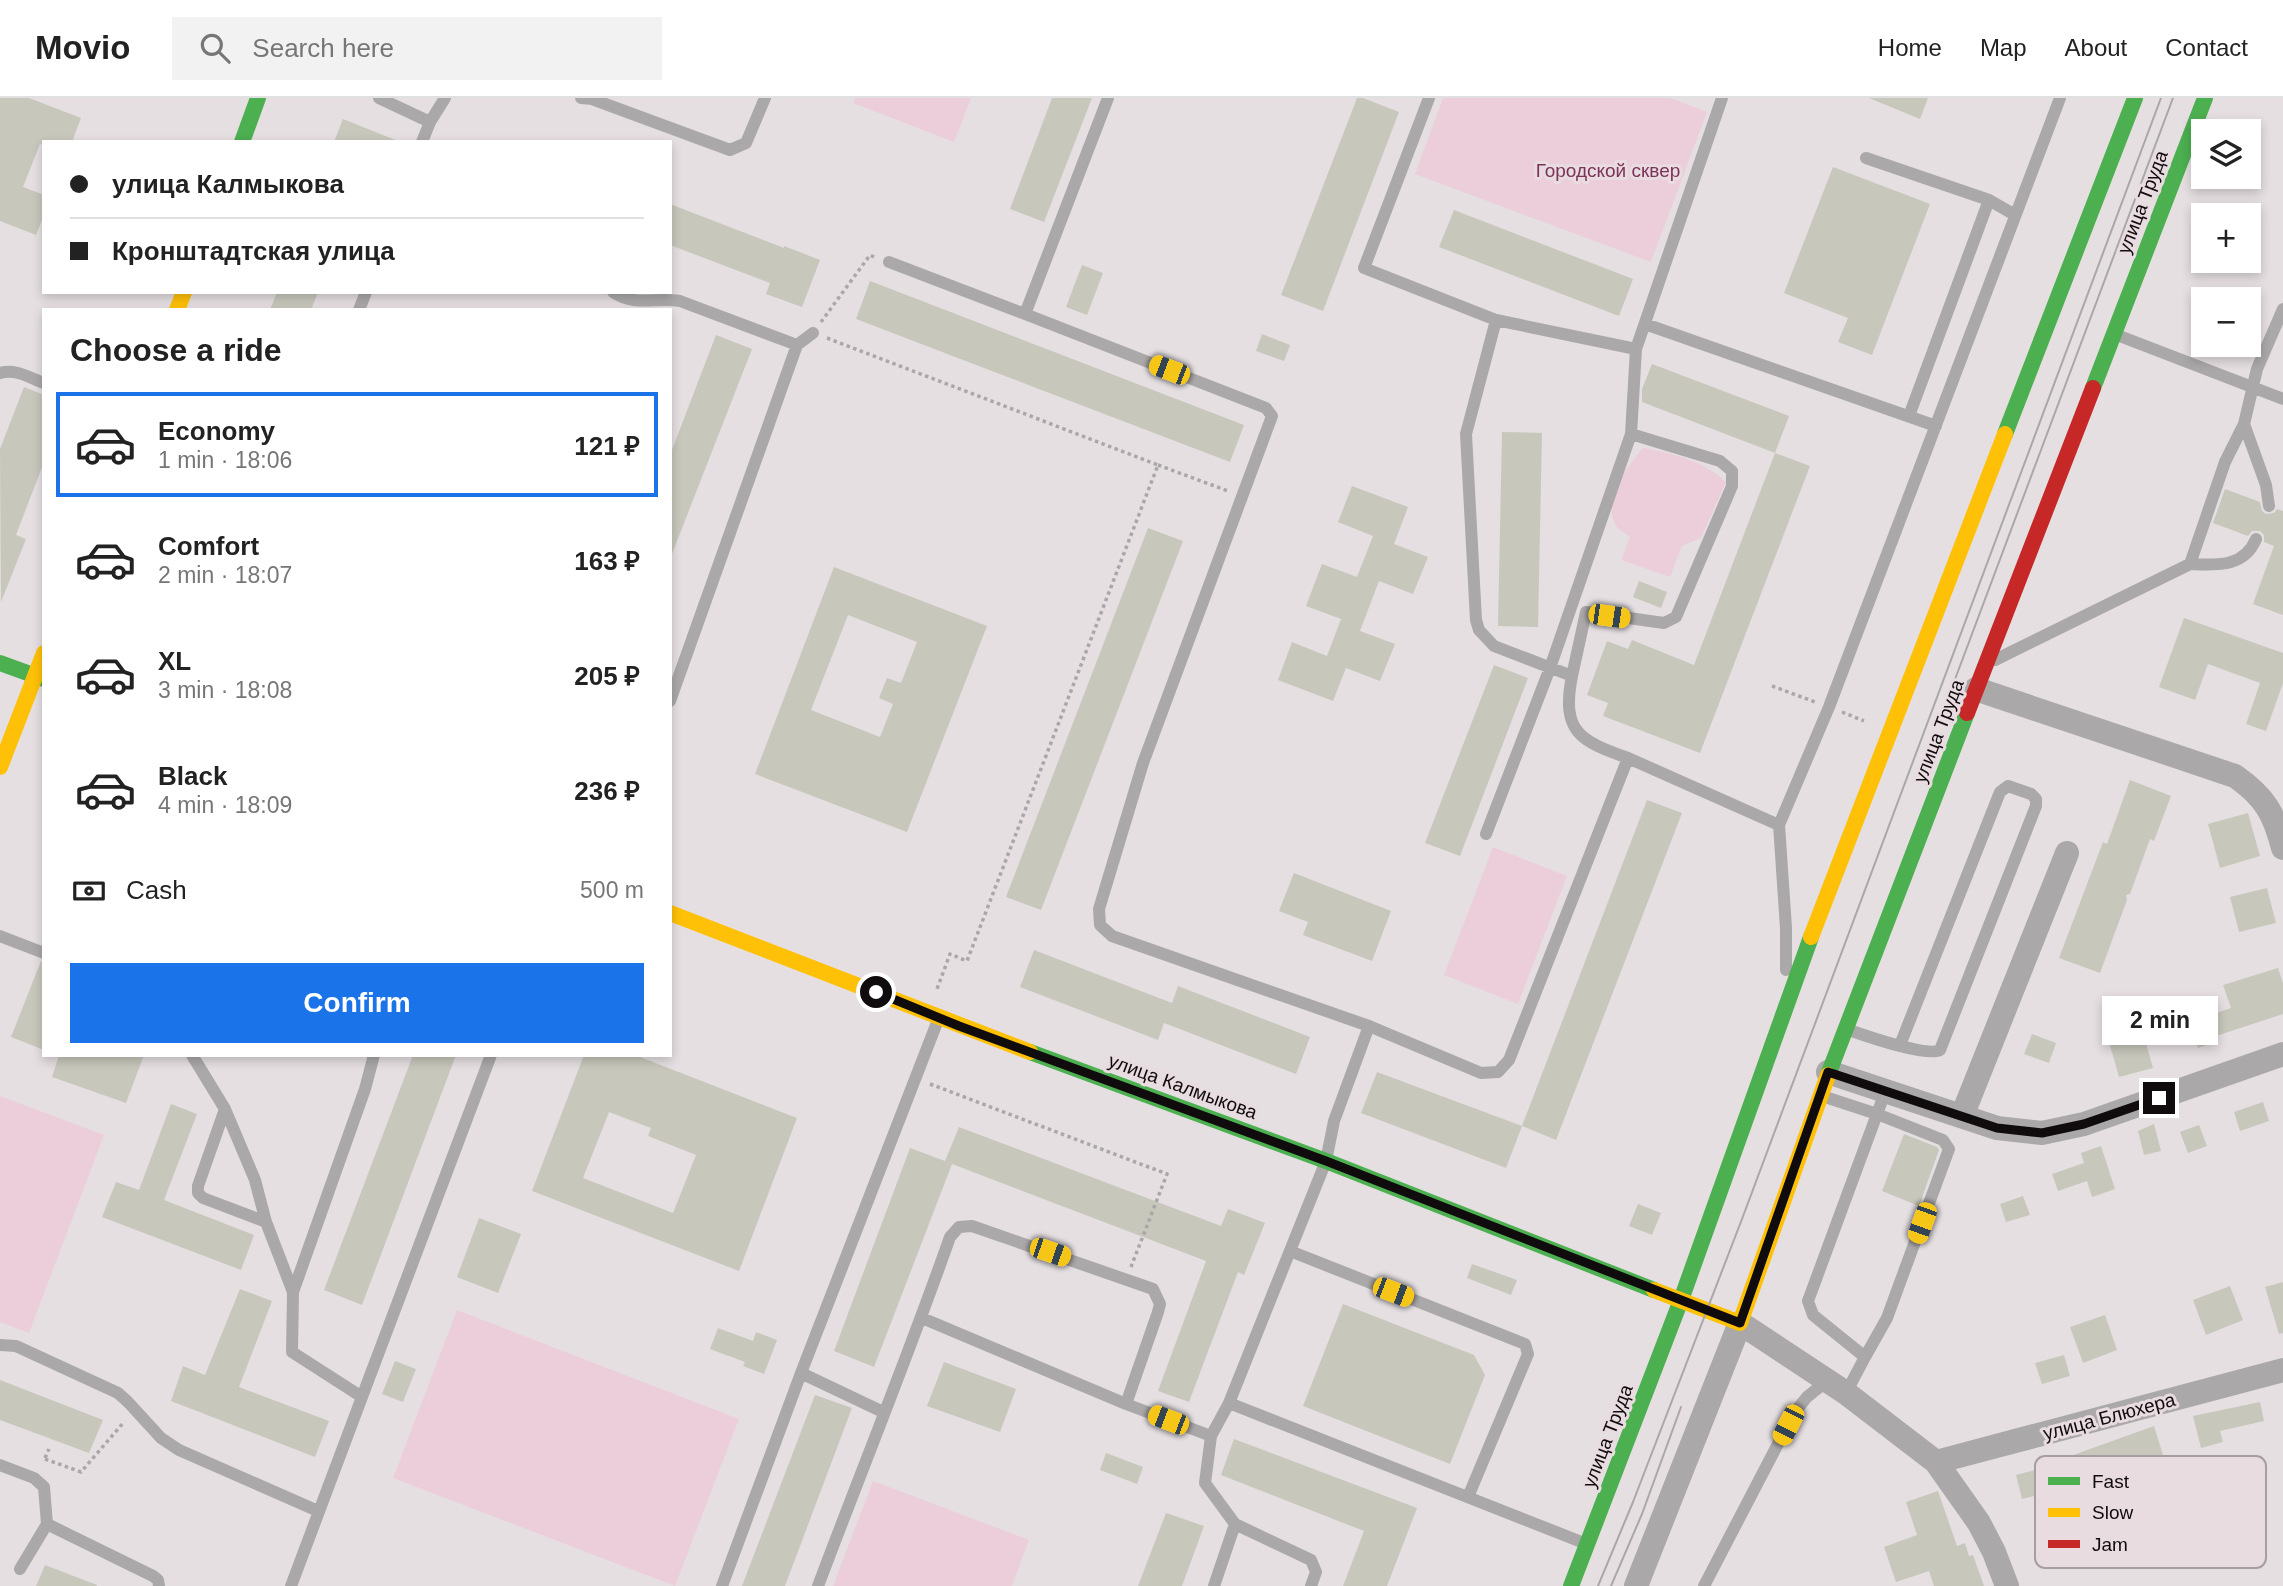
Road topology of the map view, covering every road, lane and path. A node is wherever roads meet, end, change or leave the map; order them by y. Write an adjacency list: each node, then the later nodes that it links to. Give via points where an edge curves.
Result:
1 (258, 98): 13 (main road)
2 (379, 98): 12 (lane)
3 (445, 98): 12 (lane)
4 (581, 98): 5 (lane, via 730,150 746,143)
5 (765, 98)
6 (1108, 98): 21 (lane)
7 (1429, 98): 22 (lane, via 1364,268)
8 (1722, 98): 23 (lane)
9 (2060, 98): 17 (lane)
10 (2135, 98): 59 (main road, улица Труда)
11 (2205, 98): 25 (main road, улица Труда)
12 (430, 122): 14 (lane)
13 (243, 140)
14 (423, 140)
15 (1866, 158): 16 (lane)
16 (1989, 200): 17 (lane); 32 (lane)
17 (2015, 215): 34 (lane)
18 (889, 262): 21 (lane); 24 (path, via 870,255)
19 (616, 294): 26 (lane, via 641,302 680,301)
20 (2283, 309): 30 (lane)
21 (1025, 314): 37 (lane, via 1269,410 1271,419)
22 (1496, 320): 27 (lane); 45 (lane, via 1466,434 1476,620 1494,646)
23 (1645, 324): 27 (lane); 32 (lane)
24 (813, 333): 26 (lane); 36 (path)
25 (2114, 334): 30 (lane); 44 (main road, улица Труда)
26 (797, 345): 49 (lane)
27 (1636, 349): 35 (lane)
28 (0, 373): 29 (lane, via 16,372)
29 (42, 382)
30 (2252, 386): 31 (lane); 33 (lane)
31 (2283, 399)
32 (1909, 416): 34 (lane)
33 (2244, 424): 38 (lane); 40 (lane, via 2225,462)
34 (1936, 426): 52 (lane)
35 (1632, 434): 41 (lane); 42 (lane, via 1720,461 1732,471 1732,486 1676,617 1664,623)
36 (1158, 465): 37 (path); 60 (path, via 967,961 950,954)
37 (1242, 496): 61 (lane, via 1143,763 1099,909 1100,925 1112,936)
38 (2269, 506)
39 (2256, 539): 40 (lane, via 2240,559 2223,566)
40 (2190, 564): 44 (lane)
41 (1581, 577): 42 (lane); 45 (lane)
42 (1586, 612): 46 (lane)
43 (0, 663): 47 (main road)
44 (1986, 665): 48 (main road, улица Труда)
45 (1550, 668): 46 (lane); 53 (lane)
46 (1572, 676): 50 (lane, via 1568,697 1572,725 1595,746)
47 (39, 677): 51 (main road)
48 (1976, 689): 54 (street, via 2235,776 2255,790 2270,809); 62 (main road, улица Труда)
49 (672, 695)
50 (1628, 758): 52 (lane); 61 (lane, via 1504,1068 1481,1073)
51 (0, 767)
52 (1779, 825): 59 (lane, via 1786,928)
53 (1486, 834)
54 (2283, 848)
55 (2067, 853): 74 (street)
56 (672, 915): 60 (main road, улица Калмыкова)
57 (0, 936): 58 (lane)
58 (42, 952)
59 (1785, 1005): 80 (main road, улица Труда)
60 (934, 1014): 69 (lane); 75 (main road, улица Калмыкова)
61 (1369, 1026): 75 (lane, via 1334,1121)
62 (1845, 1028): 63 (lane); 68 (main road, улица Труда)
63 (1900, 1045): 63 (lane, via 2000,792 2008,786 2031,794 2036,806 1942,1047 1934,1053)
64 (2283, 1054): 74 (street, via 2084,1124 2042,1133 1997,1128)
65 (193, 1057): 72 (lane)
66 (373, 1057): 79 (lane)
67 (490, 1057): 88 (lane)
68 (1828, 1072): 70 (street); 71 (main road, улица Труда)
69 (916, 1079): 78 (path, via 1167,1174); 86 (lane)
70 (1886, 1090): 73 (lane); 74 (street)
71 (1819, 1095): 73 (lane); 82 (main road, улица Труда)
72 (225, 1109): 76 (lane, via 255,1180); 76 (lane, via 198,1193)
73 (1877, 1114): 84 (lane, via 1808,1301 1813,1315); 84 (lane, via 1943,1140 1949,1149 1887,1318)
74 (1962, 1116)
75 (1326, 1161): 77 (lane); 80 (main road, улица Калмыкова)
76 (266, 1222): 79 (lane)
77 (1290, 1251): 89 (lane); 97 (lane, via 1525,1344 1528,1354)
78 (1127, 1279): 81 (lane, via 965,1225 950,1237); 90 (lane, via 1153,1289 1160,1304)
79 (293, 1292): 88 (lane, via 292,1352)
80 (1681, 1300): 82 (main road); 101 (main road, улица Труда)
81 (922, 1318): 90 (lane); 92 (lane)
82 (1740, 1323): 87 (street); 110 (street)
83 (0, 1345): 91 (lane, via 16,1346 118,1393)
84 (1865, 1357): 87 (lane)
85 (2283, 1370): 95 (street, улица Блюхера)
86 (801, 1373): 92 (lane); 105 (lane)
87 (1836, 1387): 95 (street); 111 (lane, via 1807,1397 1794,1413)
88 (362, 1397): 98 (lane)
89 (1229, 1403): 93 (lane); 97 (lane)
90 (1126, 1404): 93 (lane)
91 (135, 1409): 94 (path, via 81,1472); 98 (lane, via 179,1450)
92 (883, 1412): 106 (lane)
93 (1211, 1436): 100 (lane, via 1205,1480)
94 (45, 1459)
95 (1936, 1462): 112 (street, via 1979,1522)
96 (0, 1465): 99 (lane, via 34,1478 44,1487)
97 (1468, 1497): 101 (lane)
98 (318, 1511): 104 (lane)
99 (47, 1524): 102 (lane); 103 (lane, via 153,1576)
100 (1235, 1524): 107 (lane); 108 (lane, via 1311,1560 1315,1572)
101 (1588, 1545): 109 (main road, улица Труда)
102 (20, 1569)
103 (159, 1586)
104 (291, 1586)
105 (722, 1586)
106 (818, 1586)
107 (1214, 1586)
108 (1311, 1586)
109 (1571, 1586)
110 (1636, 1586)
111 (1704, 1586)
112 (2007, 1586)

